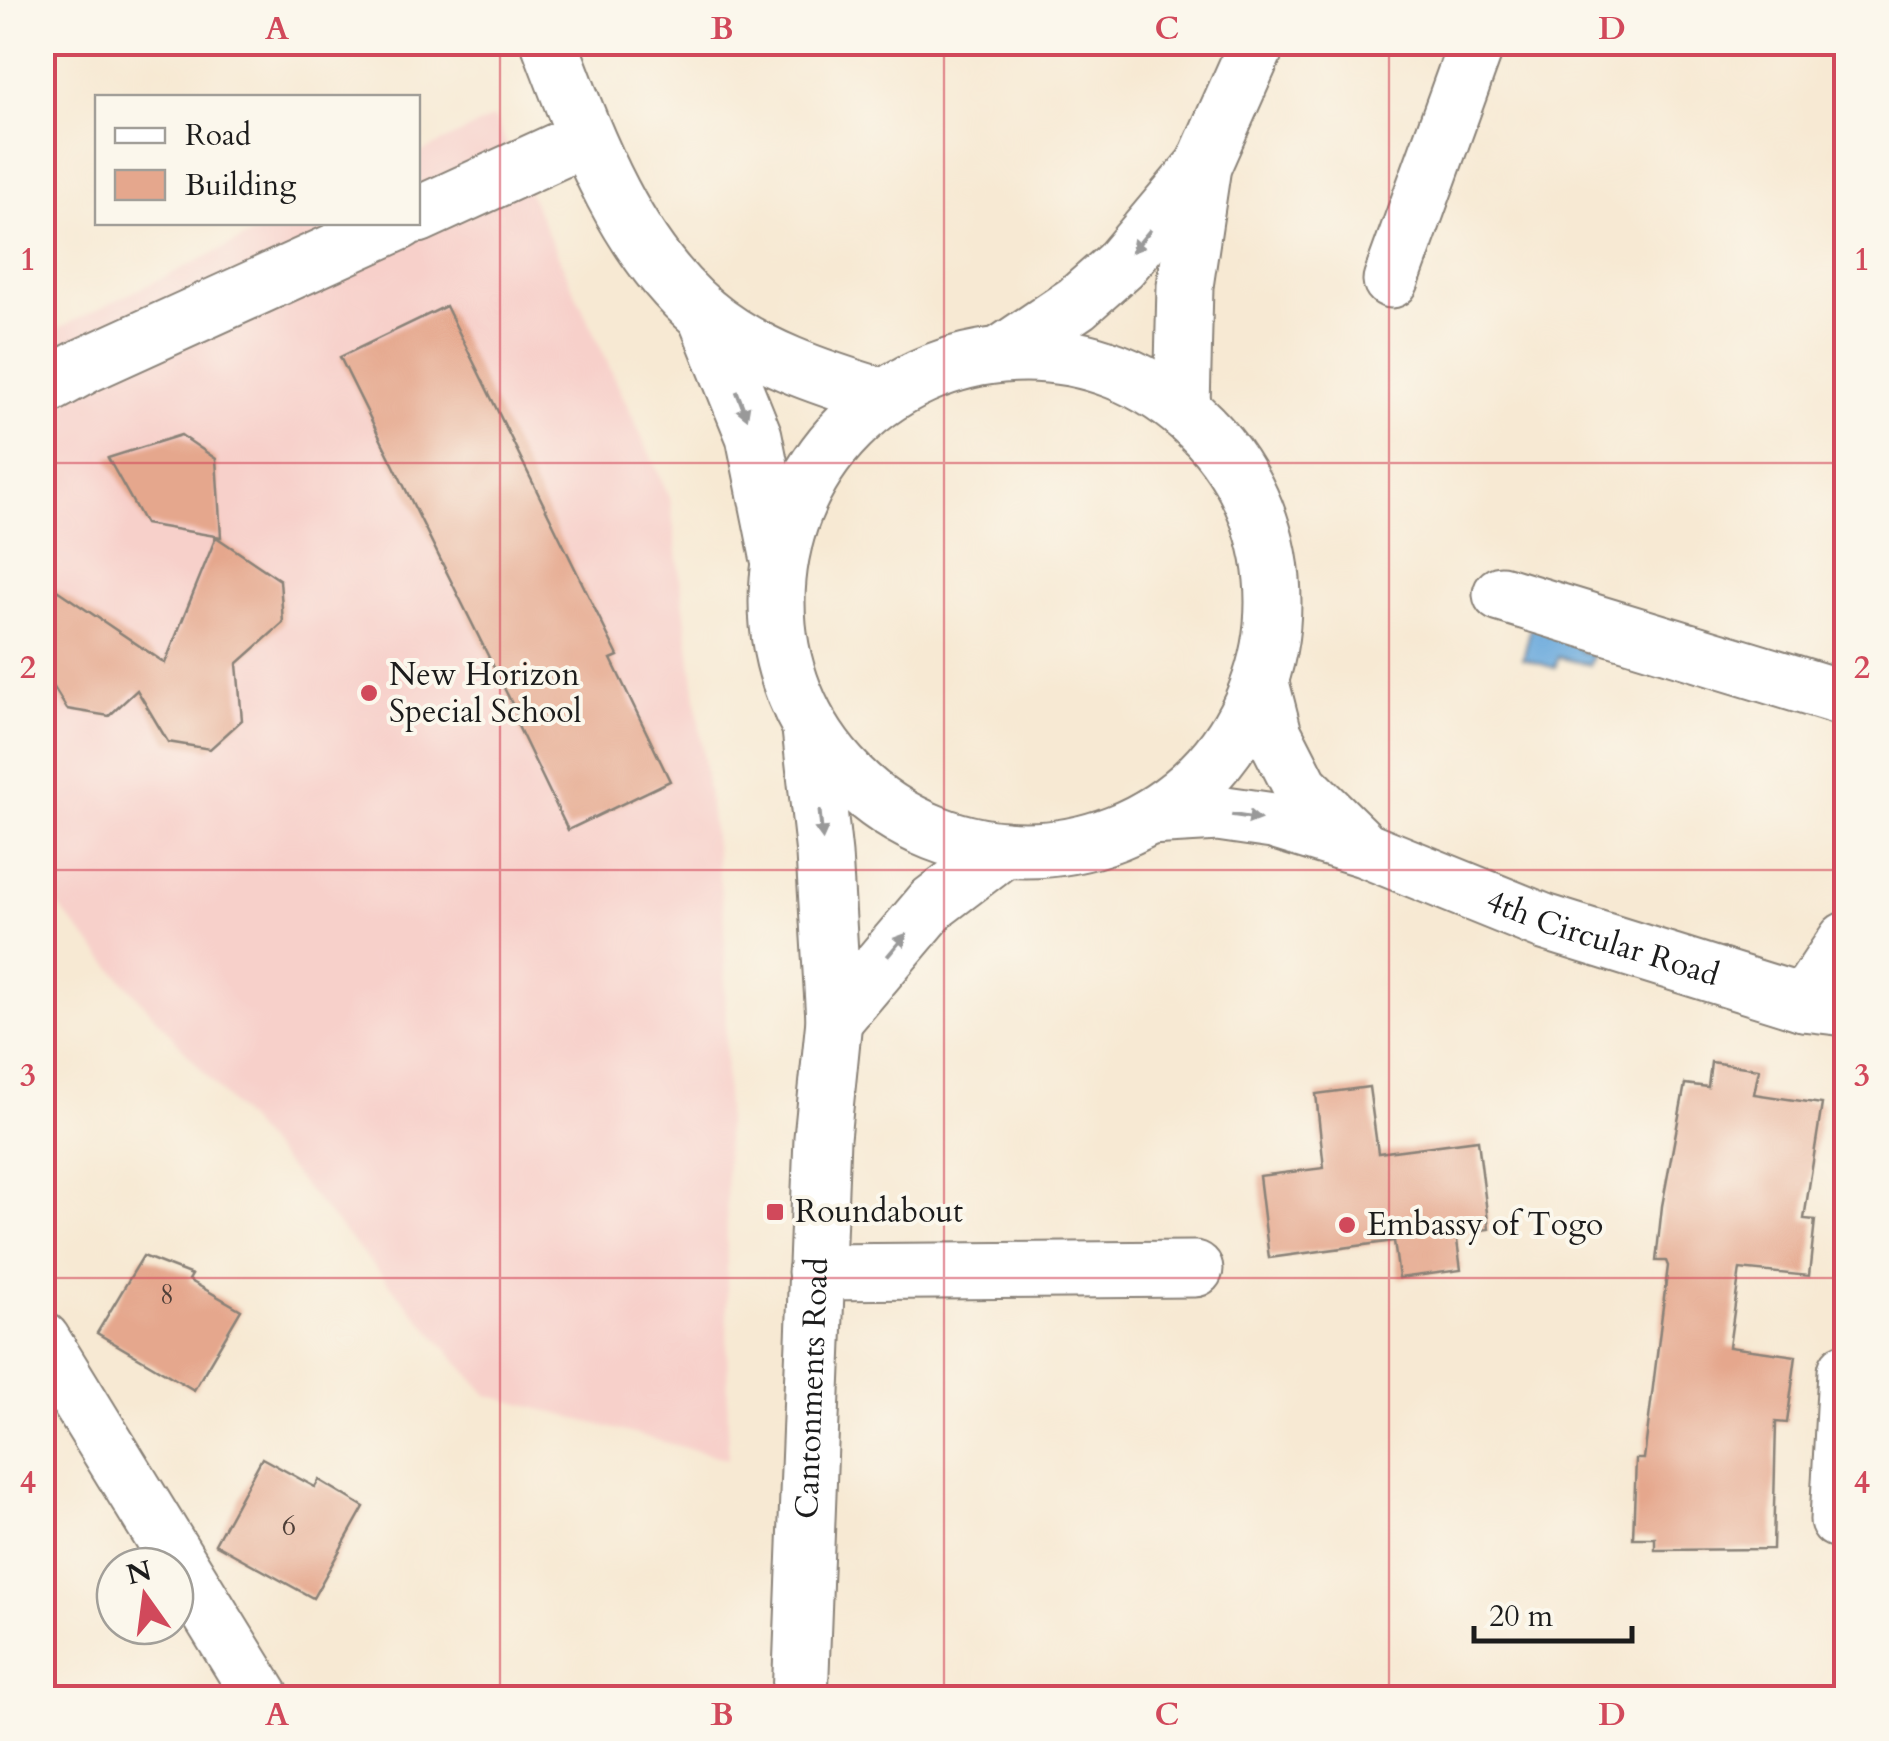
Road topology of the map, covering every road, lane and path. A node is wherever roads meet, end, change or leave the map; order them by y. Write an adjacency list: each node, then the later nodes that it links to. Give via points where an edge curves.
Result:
1 (549, 42): 4 (street)
2 (1258, 42): 5 (street)
3 (1477, 42): 8 (street)
4 (586, 138): 6 (street); 9 (street, via 635,231)
5 (1203, 166): 10 (street, one-way to 10, via 1120,265); 13 (street, via 1185,286)
6 (420, 214)
7 (393, 225): 11 (street)
8 (1391, 280)
9 (705, 315): 12 (street, via 819,378); 14 (street, one-way to 14, via 754,436)
10 (1003, 354): 12 (street, via 939,368); 13 (street, via 1101,368)
11 (42, 390)
12 (884, 396): 14 (street, via 814,470)
13 (1182, 407): 16 (street, via 1219,444 1247,486 1266,533 1274,600)
14 (779, 561): 18 (street, via 776,614 784,666)
15 (1501, 594): 17 (street)
16 (1261, 683): 19 (street, via 1217,760); 21 (street, via 1274,734 1301,787)
17 (1846, 699)
18 (810, 728): 20 (street, via 866,793 908,821 955,840); 24 (street, Cantonments Road, one-way to 24)
19 (1149, 816): 20 (street, via 1103,837 1054,848); 21 (street, 4th Circular Road, one-way to 21, via 1218,813)
20 (1004, 849): 24 (street, one-way to 20, via 933,902)
21 (1364, 849): 23 (street, 4th Circular Road, via 1544,922)
22 (1846, 940): 23 (street)
23 (1825, 1005)
24 (834, 1020): 26 (street, Cantonments Road)
25 (1195, 1269): 26 (street)
26 (816, 1272): 31 (street, Cantonments Road)
27 (42, 1340): 30 (street)
28 (1846, 1371): 29 (street)
29 (1838, 1520)
30 (262, 1698)
31 (800, 1698)

